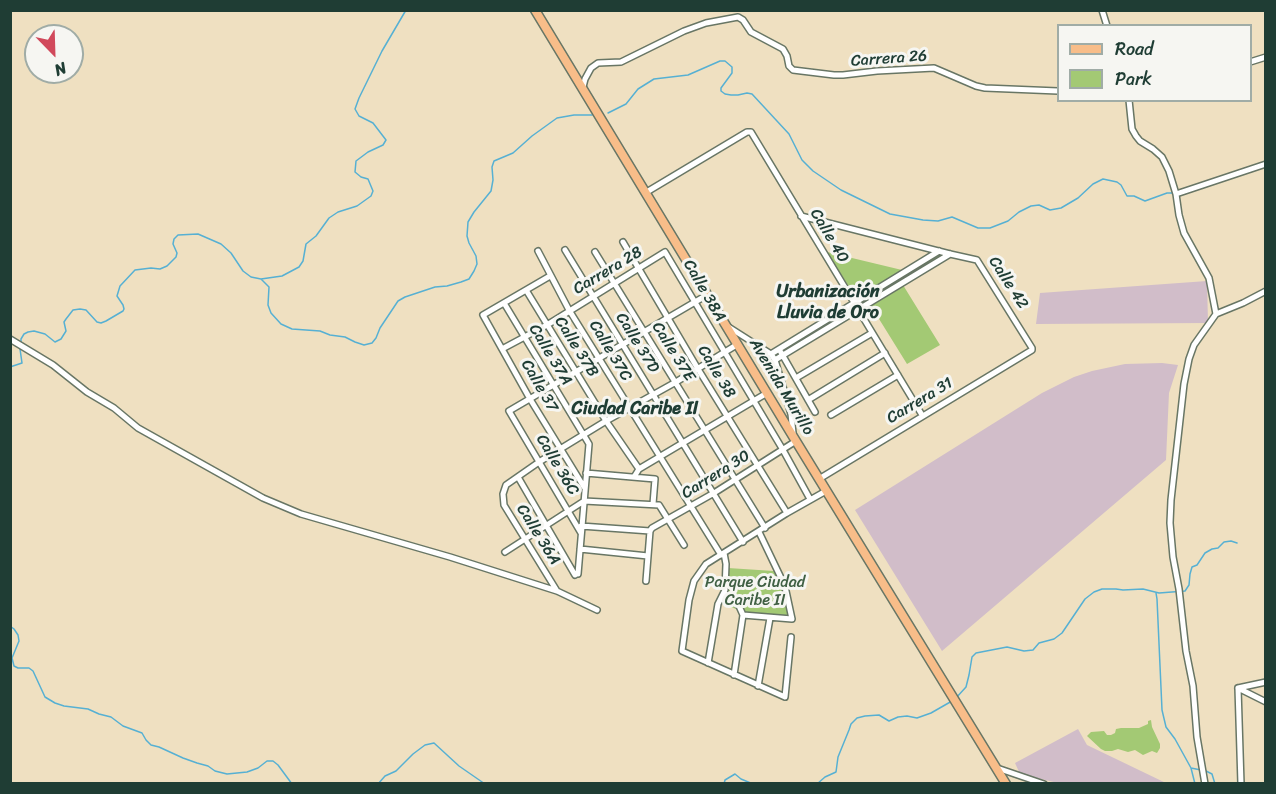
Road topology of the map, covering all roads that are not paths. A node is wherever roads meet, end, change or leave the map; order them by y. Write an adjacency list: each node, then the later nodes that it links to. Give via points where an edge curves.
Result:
1 (536, 10): 2 (main road, Avenida Murillo)
2 (583, 87): 3 (street, Carrera 26, via 591,68 598,63 621,62 706,23 739,17 751,32 783,49 793,70 843,75 934,68 986,88); 6 (main road, Avenida Murillo)
3 (1057, 91)
4 (1131, 102): 7 (street, via 1132,129 1162,157)
5 (1266, 164): 7 (street)
6 (645, 193): 8 (street, Calle 40, via 751,132); 21 (main road, Avenida Murillo)
7 (1176, 194): 28 (street, via 1184,233 1209,278)
8 (801, 216): 12 (street, Calle 42); 25 (street, Calle 40)
9 (623, 242): 16 (street, Calle 38)
10 (565, 250): 22 (street, Calle 37D)
11 (538, 251): 17 (street, Calle 37C)
12 (939, 251): 15 (street, Calle 42); 25 (street)
13 (596, 252): 18 (street, Calle 37E)
14 (665, 252): 16 (street, Carrera 28); 23 (street, Calle 38A)
15 (950, 254): 26 (street); 37 (street, Calle 42, via 977,260)
16 (638, 268): 18 (street, Carrera 28); 29 (street, Calle 38)
17 (550, 276): 19 (street); 27 (street, Calle 37C)
18 (614, 282): 22 (street, Carrera 28); 32 (street, Calle 37E)
19 (526, 290): 24 (street); 30 (street, Calle 37B)
20 (1266, 291): 28 (street)
21 (707, 295): 23 (street); 31 (main road, Avenida Murillo)
22 (593, 296): 27 (street, Carrera 28); 38 (street, Calle 37D)
23 (696, 302): 29 (street); 41 (street, Calle 38A)
24 (504, 303): 34 (street, Calle 37A); 39 (street, Calle 37, via 483,315)
25 (854, 303): 26 (street, Calle 40); 40 (street)
26 (858, 309): 33 (street, Calle 40); 44 (street)
27 (569, 310): 30 (street, Carrera 28); 45 (street, Calle 37C)
28 (1216, 314): 118 (street, via 1189,359 1170,523)
29 (668, 319): 32 (street); 47 (street, Calle 38)
30 (547, 325): 34 (street, Carrera 28); 48 (street, Calle 37B)
31 (726, 325): 36 (main road, Avenida Murillo); 43 (street)
32 (645, 332): 38 (street); 51 (street, Calle 37E)
33 (872, 333): 42 (street, Calle 40); 50 (street)
34 (524, 337): 39 (street, Carrera 28); 52 (street, Calle 37A)
35 (10, 339): 103 (street, via 53,365 138,428 263,498 301,514)
36 (738, 345): 41 (street); 53 (main road, Avenida Murillo)
37 (1032, 345): 61 (street, Carrera 31, via 1032,350)
38 (623, 346): 45 (street); 54 (street, Calle 37D)
39 (502, 349): 55 (street, Calle 37)
40 (779, 349): 43 (street); 44 (street)
41 (725, 353): 47 (street); 57 (street, Calle 38A)
42 (885, 353): 49 (street, Calle 40); 56 (street)
43 (771, 354): 46 (street)
44 (783, 355): 46 (street); 50 (street)
45 (600, 359): 48 (street); 58 (street, Calle 37C)
46 (775, 360): 66 (street)
47 (698, 369): 51 (street); 62 (street, Calle 38)
48 (577, 372): 52 (street); 63 (street, Calle 37B)
49 (898, 375): 60 (street); 61 (street, Calle 40)
50 (796, 378): 56 (street)
51 (676, 382): 54 (street); 64 (street, Calle 37E)
52 (553, 386): 55 (street); 65 (street, Calle 37A)
53 (767, 393): 57 (street); 66 (main road, Avenida Murillo)
54 (653, 395): 58 (street); 67 (street, Calle 37D)
55 (530, 399): 68 (street, Calle 37); 71 (street, Calle 36C, via 509,411)
56 (808, 400): 59 (street)
57 (754, 401): 62 (street); 69 (street, Calle 38A)
58 (629, 408): 63 (street); 70 (street, Calle 37C)
59 (815, 412)
60 (831, 415)
61 (922, 416): 78 (street, Carrera 31)
62 (728, 417): 64 (street); 72 (street, Calle 38)
63 (606, 421): 65 (street); 73 (street, Calle 37B)
64 (706, 430): 67 (street); 77 (street, Calle 37E)
65 (584, 435): 68 (street); 74 (street, Calle 37A, via 589,444)
66 (795, 440): 69 (street, Carrera 30); 78 (main road, Avenida Murillo)
67 (683, 444): 70 (street); 81 (street, Calle 37D)
68 (560, 449): 71 (street); 79 (street, Calle 37)
69 (783, 450): 72 (street, Carrera 30); 82 (street, Calle 38A)
70 (661, 458): 73 (street); 85 (street, Calle 37C)
71 (539, 462): 75 (street); 86 (street, Calle 36C)
72 (758, 465): 77 (street, Carrera 30); 87 (street, Calle 38)
73 (639, 469): 76 (street)
74 (586, 473): 76 (street); 79 (street, Calle 37A)
75 (518, 477): 89 (street); 95 (street, Calle 36A, via 506,485 504,505)
76 (634, 477): 84 (street, via 655,479)
77 (736, 479): 81 (street, Carrera 30); 91 (street, Calle 37E)
78 (819, 479): 80 (main road, Avenida Murillo)
79 (584, 488): 83 (street)
80 (826, 491): 82 (street); 115 (main road, Avenida Murillo)
81 (714, 493): 85 (street, Carrera 30); 96 (street, Calle 37D)
82 (810, 499): 87 (street)
83 (584, 501): 84 (street); 86 (street); 90 (street)
84 (653, 504): 88 (street, via 660,505)
85 (691, 507): 88 (street, Carrera 30); 100 (street, Calle 37C)
86 (568, 511): 89 (street); 94 (street, Calle 36C)
87 (787, 513): 91 (street)
88 (669, 519): 92 (street, Carrera 30); 97 (street)
89 (546, 526): 95 (street); 98 (street, via 577,574)
90 (581, 526): 92 (street); 94 (street)
91 (765, 528): 93 (street)
92 (650, 531): 101 (street)
93 (759, 532): 96 (street); 107 (street, via 781,577 792,619)
94 (581, 533): 98 (street)
95 (524, 540): 99 (street); 103 (street, Calle 36A)
96 (743, 542): 100 (street)
97 (684, 545)
98 (580, 549): 101 (street)
99 (506, 552)
100 (722, 554): 104 (street, via 726,564); 109 (street, via 706,564 694,581 682,651)
101 (648, 556): 102 (street)
102 (646, 581)
103 (557, 591): 105 (street)
104 (724, 593): 106 (street); 109 (street, via 718,604)
105 (597, 610)
106 (743, 615): 107 (street); 110 (street)
107 (770, 618): 112 (street)
108 (791, 637): 112 (street, via 785,697)
109 (708, 663): 110 (street)
110 (734, 675): 112 (street)
111 (1266, 682): 113 (street)
112 (758, 686)
113 (1238, 688): 114 (street); 119 (street)
114 (1266, 702)
115 (995, 768): 116 (main road, Avenida Murillo); 117 (street)
116 (1004, 781)
117 (1044, 783)
118 (1205, 783)
119 (1241, 783)

